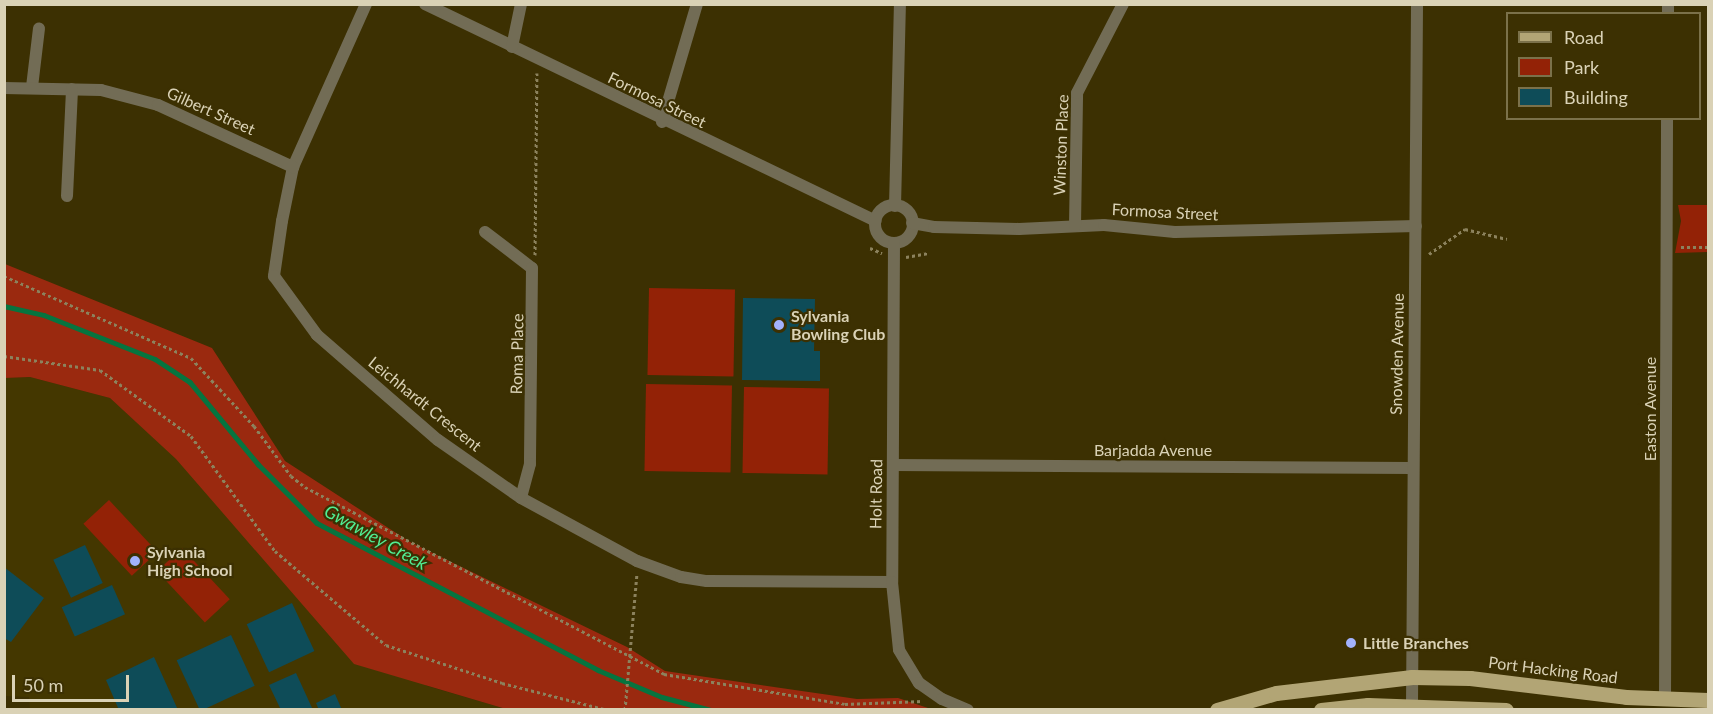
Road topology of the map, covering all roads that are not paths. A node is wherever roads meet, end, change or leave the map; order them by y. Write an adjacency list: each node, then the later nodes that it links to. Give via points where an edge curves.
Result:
1 (366, 4): 15 (street, Leichhardt Crescent)
2 (425, 4): 9 (street, Formosa Street)
3 (520, 4): 9 (street)
4 (697, 4): 14 (street)
5 (900, 4): 17 (street)
6 (1123, 4): 20 (street, Winston Place, via 1077,93)
7 (1417, 4): 21 (street, Snowden Avenue)
8 (39, 28): 10 (street)
9 (512, 47): 14 (street, Formosa Street)
10 (32, 87): 11 (street, Gilbert Street); 12 (street, Gilbert Street)
11 (4, 88)
12 (72, 89): 15 (street, Gilbert Street, via 102,90 158,105); 16 (street)
13 (1667, 120): 29 (street, Easton Avenue)
14 (662, 122): 18 (street, Formosa Street)
15 (293, 167): 26 (street, Leichhardt Crescent, via 274,276 317,335 438,440)
16 (67, 196)
17 (895, 206): 18 (street, via 884,208); 19 (street, via 905,209)
18 (875, 222): 23 (street, via 880,237)
19 (912, 223): 20 (street, Formosa Street, via 1019,229); 23 (street, via 908,237)
20 (1075, 226): 21 (street, Formosa Street, via 1175,232)
21 (1416, 226): 25 (street, Snowden Avenue)
22 (485, 232): 26 (street, Roma Place, via 532,268 530,464)
23 (894, 243): 24 (street, Holt Road)
24 (893, 465): 25 (street, Barjadda Avenue); 27 (street, Holt Road)
25 (1413, 468): 28 (street, Snowden Avenue)
26 (521, 498): 27 (street, Leichhardt Crescent, via 637,561 681,577 707,581)
27 (892, 582): 32 (street, Holt Road, via 899,650 919,683)
28 (1412, 677): 29 (main road, Port Hacking Road, via 1480,679); 31 (street, Snowden Avenue); 33 (main road, Port Hacking Road, via 1276,693)
29 (1665, 700): 30 (main road, Port Hacking Road)
30 (1708, 700)
31 (1412, 705): 34 (main road); 35 (main road)
32 (968, 710)
33 (1217, 710)
34 (1321, 710)
35 (1506, 710)

